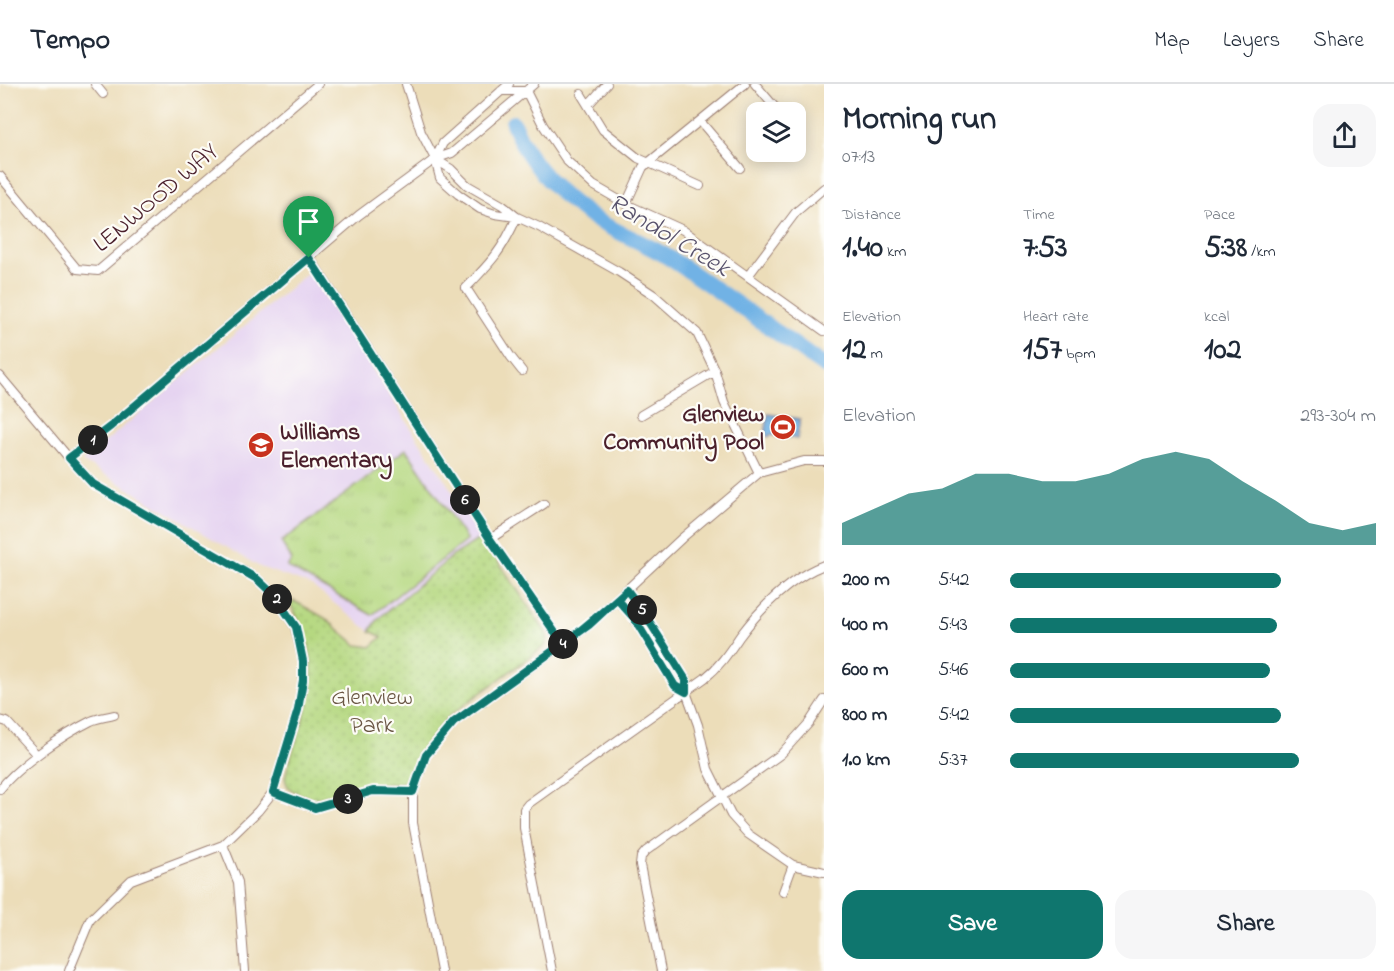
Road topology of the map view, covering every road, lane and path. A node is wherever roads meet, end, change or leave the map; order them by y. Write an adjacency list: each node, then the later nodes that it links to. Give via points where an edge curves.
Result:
1 (95, 84): 11 (street)
2 (318, 84): 19 (street, LENWOOD WAY, via 98,271 77,269)
3 (406, 84): 16 (street, via 421,132)
4 (510, 84): 10 (street)
5 (534, 84): 9 (street)
6 (607, 84): 14 (street)
7 (745, 84): 15 (street)
8 (755, 84): 13 (street)
9 (526, 88): 10 (street); 16 (street, via 452,153); 22 (street, via 543,125 567,161 593,185)
10 (501, 91): 16 (street, via 443,143)
11 (103, 94)
12 (581, 94): 14 (street)
13 (770, 102)
14 (588, 105): 17 (street, via 603,130 638,158)
15 (700, 121): 17 (street); 18 (street)
16 (435, 159): 23 (street); 23 (street, via 440,178 463,198 480,209); 24 (street)
17 (650, 162): 20 (street); 22 (street, via 643,167)
18 (740, 168)
19 (0, 176)
20 (700, 186)
21 (824, 188): 25 (street, via 796,212)
22 (626, 204): 25 (street, via 683,230)
23 (517, 217): 27 (street, via 496,257 466,288); 28 (street, via 654,295 698,333)
24 (309, 258): 31 (street); 35 (street)
25 (748, 276): 26 (street)
26 (824, 331)
27 (522, 371)
28 (715, 371): 30 (street); 33 (street, via 724,402)
29 (0, 376): 31 (street)
30 (641, 415)
31 (69, 458): 46 (street, via 93,484 257,579 274,595 296,627 303,680)
32 (824, 461): 33 (street)
33 (759, 473): 37 (street)
34 (544, 504): 35 (street)
35 (490, 539): 39 (street)
36 (824, 565): 40 (street, via 785,588 752,621 717,668)
37 (627, 590): 38 (street); 40 (street, via 686,680)
38 (617, 599): 39 (street); 40 (street, via 634,618 675,686)
39 (563, 644): 47 (street, via 454,722 426,755)
40 (686, 692): 48 (street, via 708,769); 56 (street, via 524,809 524,828)
41 (824, 700): 48 (street, via 781,754)
42 (114, 715): 44 (street, via 93,720)
43 (0, 720): 44 (street, via 7,722)
44 (37, 755): 45 (street)
45 (0, 789)
46 (273, 792): 47 (street, via 315,808 373,791); 49 (street)
47 (413, 792): 55 (street, via 413,823)
48 (722, 798): 50 (street, via 748,834); 57 (street, via 641,857)
49 (223, 845): 53 (street, via 131,880 90,920); 54 (street, via 238,882)
50 (793, 865): 51 (street); 52 (street)
51 (824, 872)
52 (783, 892)
53 (69, 971)
54 (245, 971)
55 (441, 971)
56 (552, 971)
57 (661, 971)

